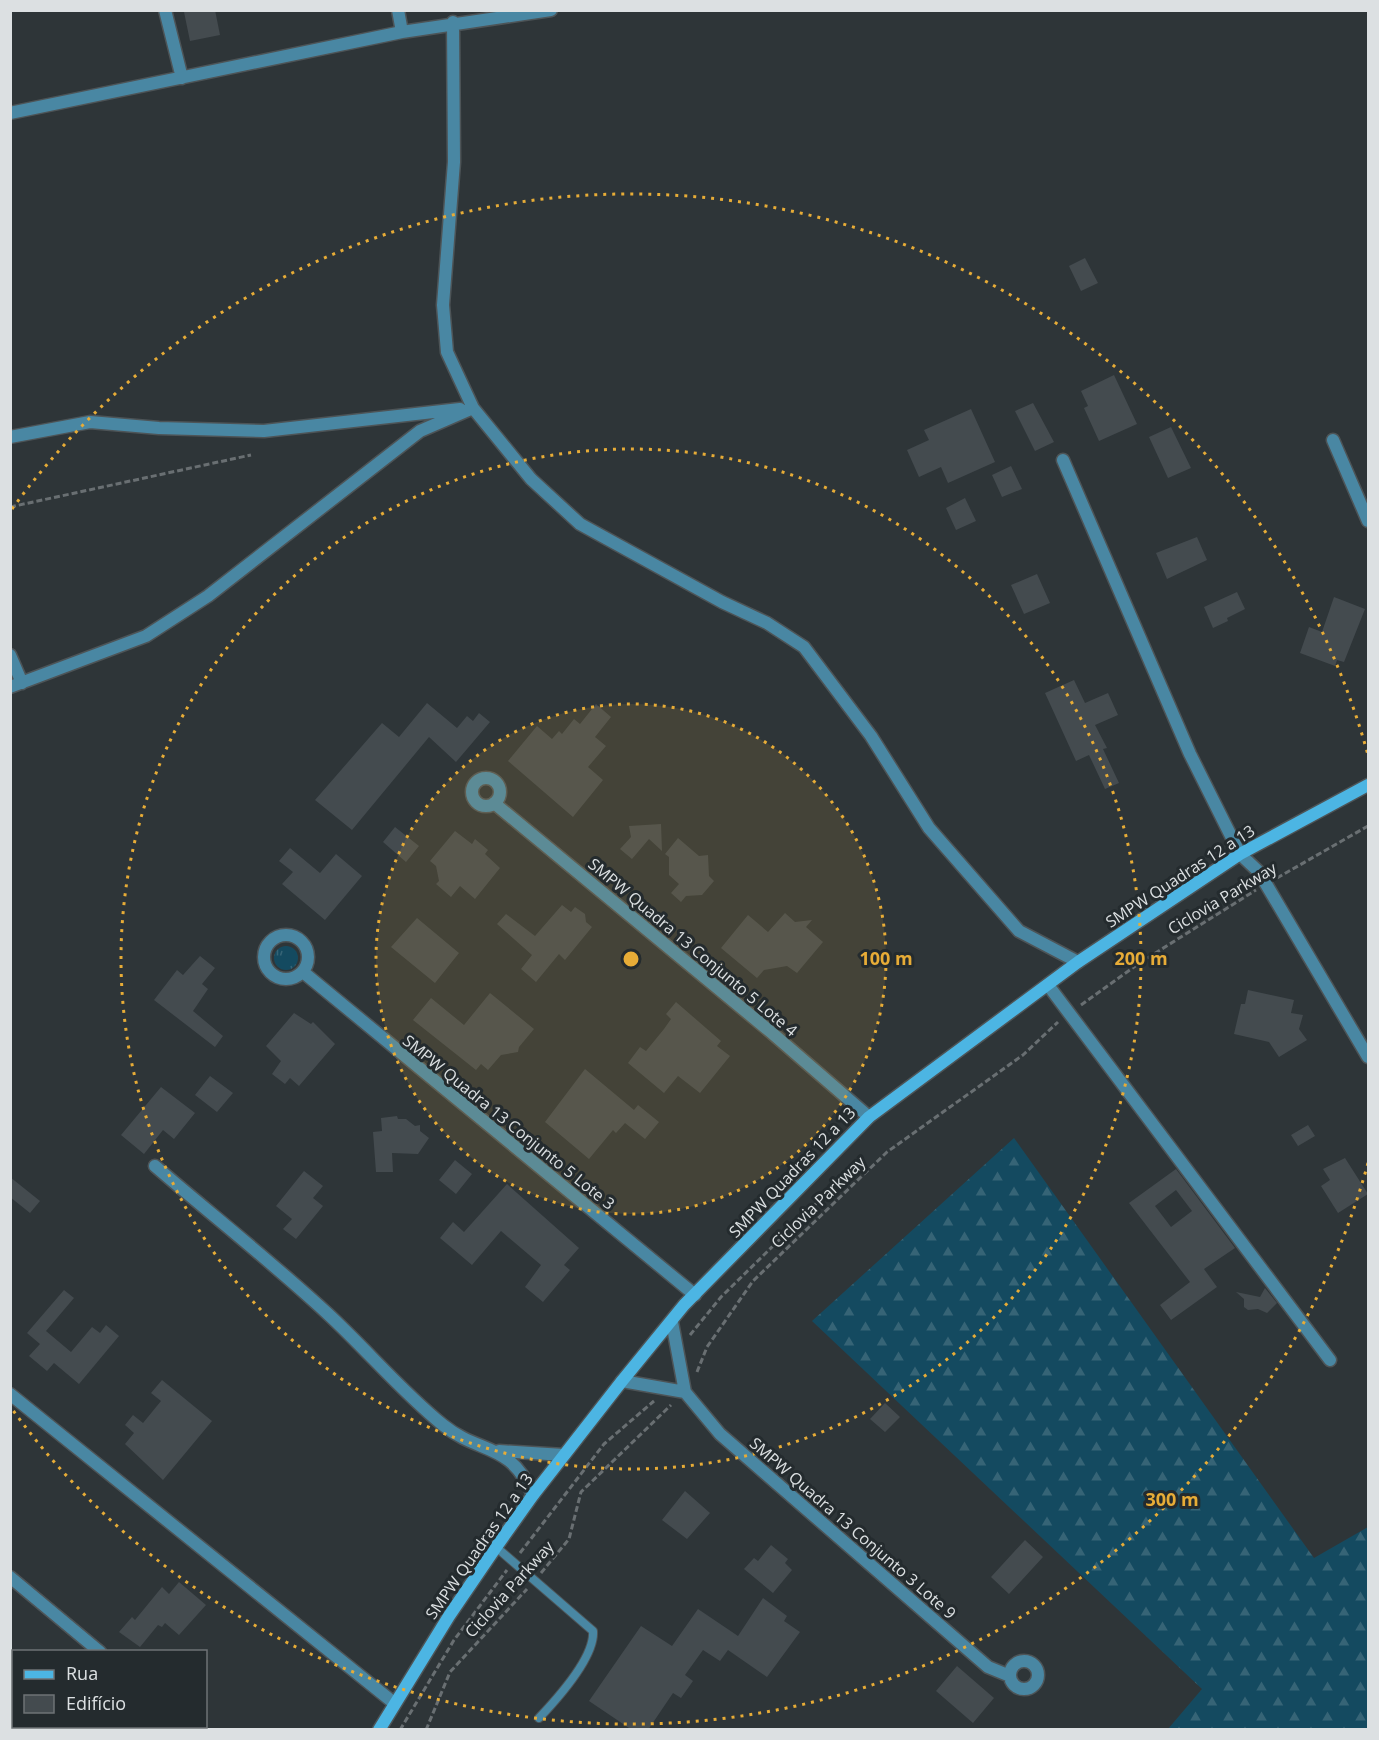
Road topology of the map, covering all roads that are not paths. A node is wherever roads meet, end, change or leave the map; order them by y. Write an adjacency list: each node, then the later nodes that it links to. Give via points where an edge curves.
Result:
1 (165, 10): 6 (street)
2 (398, 10): 5 (street)
3 (551, 10): 4 (street)
4 (453, 22): 5 (street); 8 (street, via 453,162 443,305 447,352)
5 (402, 32): 6 (street)
6 (182, 78): 7 (street)
7 (10, 113)
8 (473, 408): 9 (street, via 264,431 90,422); 14 (street, via 420,432 208,596 146,636); 18 (street, via 531,479 580,524 767,623 804,647 871,736 937,837 1019,931)
9 (10, 437)
10 (1333, 440): 12 (street)
11 (1064, 460): 17 (street, via 1190,754)
12 (1368, 521)
13 (10, 655): 14 (street)
14 (16, 685)
15 (1368, 785): 17 (street, SMPW Quadras 12 a 13)
16 (494, 803): 22 (street, SMPW Quadra 13 Conjunto 5 Lote 4)
17 (1240, 854): 18 (street, SMPW Quadras 12 a 13); 21 (street, via 1258,871)
18 (1078, 962): 20 (street, SMPW Quadras 12 a 13)
19 (303, 972): 24 (street, SMPW Quadra 13 Conjunto 5 Lote 3)
20 (1048, 985): 22 (street, SMPW Quadras 12 a 13); 26 (street)
21 (1368, 1057)
22 (869, 1117): 24 (street, SMPW Quadras 12 a 13)
23 (155, 1166): 30 (street, via 327,1313 444,1426)
24 (695, 1295): 25 (street, SMPW Quadras 12 a 13)
25 (672, 1322): 27 (street, SMPW Quadras 12 a 13); 28 (street)
26 (1330, 1360)
27 (622, 1381): 28 (street); 31 (street, SMPW Quadras 12 a 13)
28 (685, 1392): 36 (street, SMPW Quadra 13 Conjunto 3 Lote 9, via 728,1442 988,1667)
29 (10, 1394): 37 (street)
30 (497, 1451): 31 (street); 32 (street, via 513,1463)
31 (564, 1455): 32 (street, SMPW Quadras 12 a 13)
32 (533, 1495): 33 (street, SMPW Quadras 12 a 13)
33 (496, 1547): 37 (street, SMPW Quadras 12 a 13); 38 (lane, via 593,1631 594,1641)
34 (10, 1577): 35 (street)
35 (98, 1650)
36 (1010, 1676)
37 (394, 1703): 39 (street, SMPW Quadras 12 a 13)
38 (539, 1718)
39 (379, 1730)

